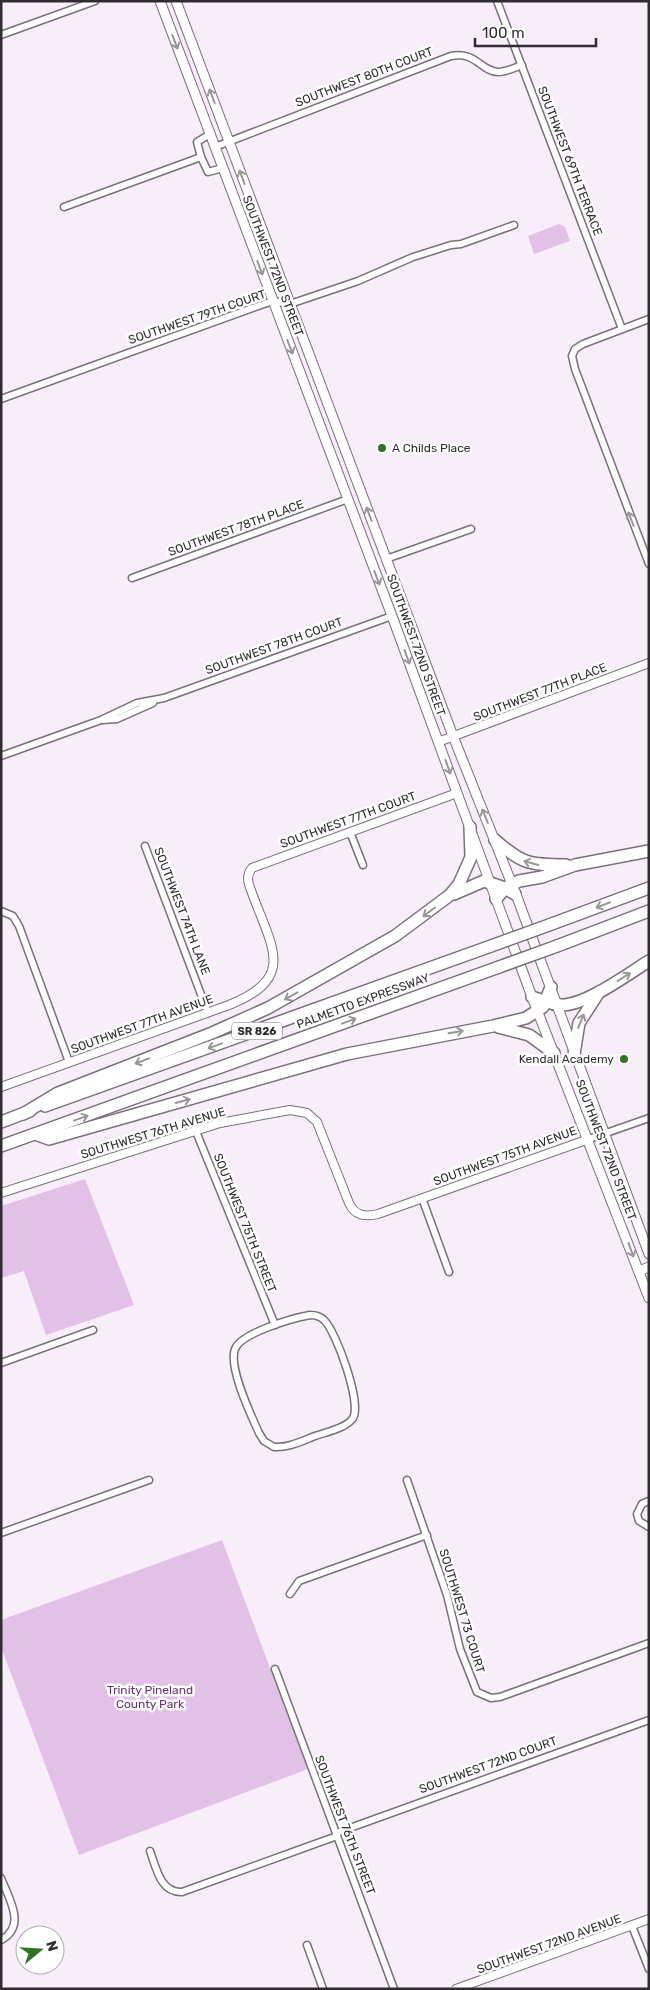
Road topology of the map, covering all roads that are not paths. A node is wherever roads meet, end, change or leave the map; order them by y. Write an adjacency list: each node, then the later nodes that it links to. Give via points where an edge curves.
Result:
1 (95, 1): 5 (street)
2 (160, 1): 7 (main road, SOUTHWEST 72ND STREET, one-way to 7)
3 (176, 1): 8 (main road, SOUTHWEST 72ND STREET, one-way to 3)
4 (497, 1): 6 (street, SOUTHWEST 69TH TERRACE)
5 (1, 35)
6 (522, 66): 8 (street, SOUTHWEST 80TH COURT, via 499,72 467,55 451,56); 17 (street, SOUTHWEST 69TH TERRACE)
7 (210, 134): 9 (main road, SOUTHWEST 72ND STREET); 10 (street, via 197,142)
8 (229, 141): 9 (street, SOUTHWEST 80TH COURT); 15 (main road, SOUTHWEST 72ND STREET, one-way to 8)
9 (215, 147): 11 (main road, SOUTHWEST 72ND STREET)
10 (201, 157): 11 (street, via 208,172); 12 (street)
11 (223, 168): 14 (main road, SOUTHWEST 72ND STREET, one-way to 14)
12 (64, 207)
13 (514, 225): 15 (street, SOUTHWEST 79TH COURT, via 413,257 358,281)
14 (273, 301): 15 (street, SOUTHWEST 79TH COURT); 18 (street, SOUTHWEST 79TH COURT); 19 (main road, SOUTHWEST 72ND STREET, one-way to 19)
15 (290, 304): 21 (main road, SOUTHWEST 72ND STREET, one-way to 15)
16 (649, 319): 17 (street)
17 (622, 329): 22 (street, one-way to 17, via 574,369 573,353 578,347)
18 (1, 399)
19 (348, 499): 23 (street, SOUTHWEST 78TH PLACE); 25 (main road, SOUTHWEST 72ND STREET, one-way to 25)
20 (471, 529): 21 (street)
21 (386, 559): 24 (main road, SOUTHWEST 72ND STREET)
22 (649, 564)
23 (132, 578)
24 (406, 611): 25 (main road); 27 (main road, SOUTHWEST 72ND STREET)
25 (392, 616): 28 (main road, SOUTHWEST 72ND STREET, one-way to 28); 29 (street, SOUTHWEST 78TH COURT, via 117,718 101,720)
26 (649, 663): 27 (street, SOUTHWEST 77TH PLACE)
27 (453, 736): 28 (street, SOUTHWEST 77TH PLACE); 30 (main road, SOUTHWEST 72ND STREET)
28 (438, 742): 31 (main road, SOUTHWEST 72ND STREET, one-way to 31)
29 (1, 756)
30 (474, 787): 31 (main road); 34 (main road, SOUTHWEST 72ND STREET, one-way to 30)
31 (458, 793): 32 (main road, SOUTHWEST 72ND STREET); 33 (street, SOUTHWEST 77TH COURT)
32 (470, 826): 39 (main road, SOUTHWEST 72ND STREET); 42 (highway, via 472,852 459,884)
33 (350, 832): 37 (street); 47 (street, SOUTHWEST 77TH COURT, via 260,864 249,872 249,883 272,948)
34 (495, 840): 38 (highway, one-way to 34, via 530,863 513,856); 40 (main road, SOUTHWEST 72ND STREET)
35 (146, 846): 53 (street, SOUTHWEST 74TH LANE)
36 (649, 851): 38 (highway)
37 (363, 865)
38 (575, 865): 40 (highway)
39 (490, 882): 40 (highway); 42 (highway, via 474,883); 43 (main road, SOUTHWEST 72ND STREET)
40 (511, 888): 43 (highway); 48 (main road, SOUTHWEST 72ND STREET)
41 (649, 888): 59 (highway, PALMETTO EXPRESSWAY / SR 826, one-way to 59, bridge)
42 (450, 895): 59 (highway, one-way to 59, via 395,936 284,1000 218,1031 58,1093)
43 (496, 899): 50 (main road, SOUTHWEST 72ND STREET)
44 (3, 911): 57 (street, via 13,916 19,926)
45 (649, 911): 63 (highway, PALMETTO EXPRESSWAY / SR 826, one-way to 45, bridge)
46 (649, 961): 49 (highway, one-way to 46)
47 (274, 963): 53 (street, SOUTHWEST 77TH AVENUE, via 272,975 260,990)
48 (551, 987): 51 (highway)
49 (599, 992): 51 (highway, via 571,1004); 56 (highway, one-way to 49, via 579,1024)
50 (532, 997): 51 (highway); 52 (main road, SOUTHWEST 72ND STREET)
51 (552, 1003): 52 (highway); 56 (main road, SOUTHWEST 72ND STREET)
52 (538, 1012): 54 (highway); 55 (main road, SOUTHWEST 72ND STREET)
53 (208, 1013): 57 (street, SOUTHWEST 77TH AVENUE)
54 (493, 1026): 55 (highway, via 529,1034); 63 (highway, one-way to 54, via 49,1139 333,1058)
55 (554, 1053): 65 (main road, SOUTHWEST 72ND STREET)
56 (574, 1054): 64 (main road, SOUTHWEST 72ND STREET)
57 (69, 1062): 58 (street, SOUTHWEST 77TH AVENUE)
58 (1, 1087)
59 (23, 1114): 61 (highway, PALMETTO EXPRESSWAY / SR 826)
60 (649, 1118): 64 (street, SOUTHWEST 75TH AVENUE)
61 (1, 1122)
62 (195, 1129): 67 (street, SOUTHWEST 76TH AVENUE); 69 (street, SOUTHWEST 76TH AVENUE, via 284,1110 307,1113 321,1130 352,1210); 75 (street, SOUTHWEST 75TH STREET)
63 (35, 1134): 66 (highway, PALMETTO EXPRESSWAY / SR 826)
64 (603, 1134): 65 (street, SOUTHWEST 75TH AVENUE); 70 (main road, SOUTHWEST 72ND STREET)
65 (589, 1139): 68 (street, SOUTHWEST 75TH AVENUE); 72 (main road, SOUTHWEST 72ND STREET, one-way to 72)
66 (1, 1146)
67 (1, 1193)
68 (422, 1198): 69 (street, SOUTHWEST 75TH AVENUE); 73 (street)
69 (369, 1216)
70 (649, 1254)
71 (649, 1267): 72 (main road)
72 (638, 1271): 74 (main road, SOUTHWEST 72ND STREET)
73 (449, 1272)
74 (649, 1298)
75 (275, 1326): 75 (street, via 240,1342 233,1354 259,1433 274,1447 288,1446 339,1428 354,1414 351,1384 325,1321 310,1315)
76 (93, 1330): 77 (street)
77 (1, 1363)
78 (149, 1480): 82 (street)
79 (407, 1480): 83 (street, SOUTHWEST 73 COURT)
80 (649, 1501): 81 (street, via 642,1504 637,1514 639,1521)
81 (649, 1527)
82 (1, 1533)
83 (426, 1534): 84 (street, via 299,1581); 85 (street, SOUTHWEST 73 COURT, via 448,1595 460,1649 474,1686 484,1696 500,1697)
84 (290, 1594)
85 (649, 1643)
86 (275, 1669): 88 (street, SOUTHWEST 76TH STREET)
87 (649, 1720): 88 (street, SOUTHWEST 72ND COURT)
88 (337, 1834): 89 (street, SOUTHWEST 72ND COURT, via 189,1890 175,1892 162,1881); 97 (street, SOUTHWEST 76TH STREET)
89 (150, 1850)
90 (1, 1878): 93 (street, via 13,1908 15,1926)
91 (649, 1919): 92 (street, SOUTHWEST 72ND AVENUE)
92 (632, 1926): 95 (street); 98 (street, SOUTHWEST 72ND AVENUE)
93 (1, 1940)
94 (307, 1945): 96 (street)
95 (649, 1969)
96 (323, 1989)
97 (394, 1989)
98 (456, 1989)

